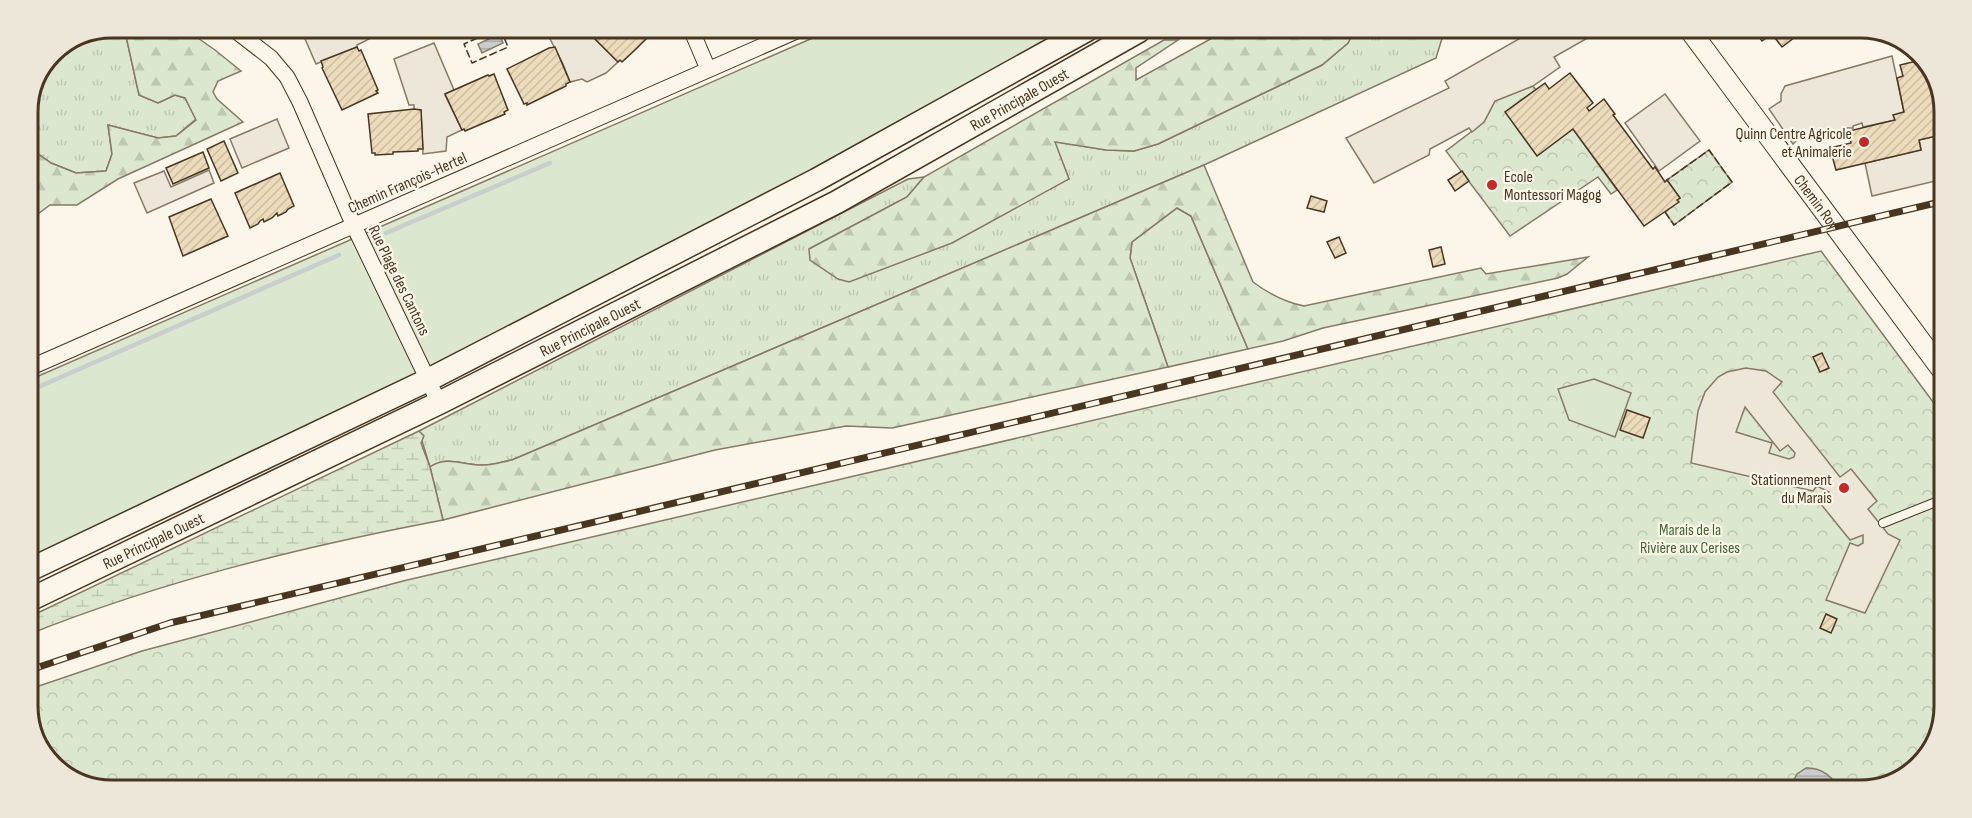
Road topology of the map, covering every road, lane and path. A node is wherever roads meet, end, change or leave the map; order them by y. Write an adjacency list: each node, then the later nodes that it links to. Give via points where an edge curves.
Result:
1 (244, 37): 8 (street, Rue Plage des Cantons, via 271,58 287,77)
2 (694, 37): 7 (street)
3 (782, 37): 7 (street, Chemin François-Hertel)
4 (1074, 37): 11 (main road, Rue Principale Ouest, via 816,180)
5 (1128, 37): 12 (main road, Rue Principale Ouest, via 837,202)
6 (1695, 37): 9 (street, Chemin Roy)
7 (708, 69): 8 (street, Chemin François-Hertel)
8 (354, 226): 10 (street, Chemin François-Hertel); 11 (street, Rue Plage des Cantons)
9 (1934, 359)
10 (38, 364)
11 (428, 380): 12 (street, Rue Plage des Cantons); 15 (main road, Rue Principale Ouest)
12 (439, 403): 16 (main road, Rue Principale Ouest)
13 (1934, 503): 14 (lane)
14 (1882, 523)
15 (38, 566)
16 (38, 596)

